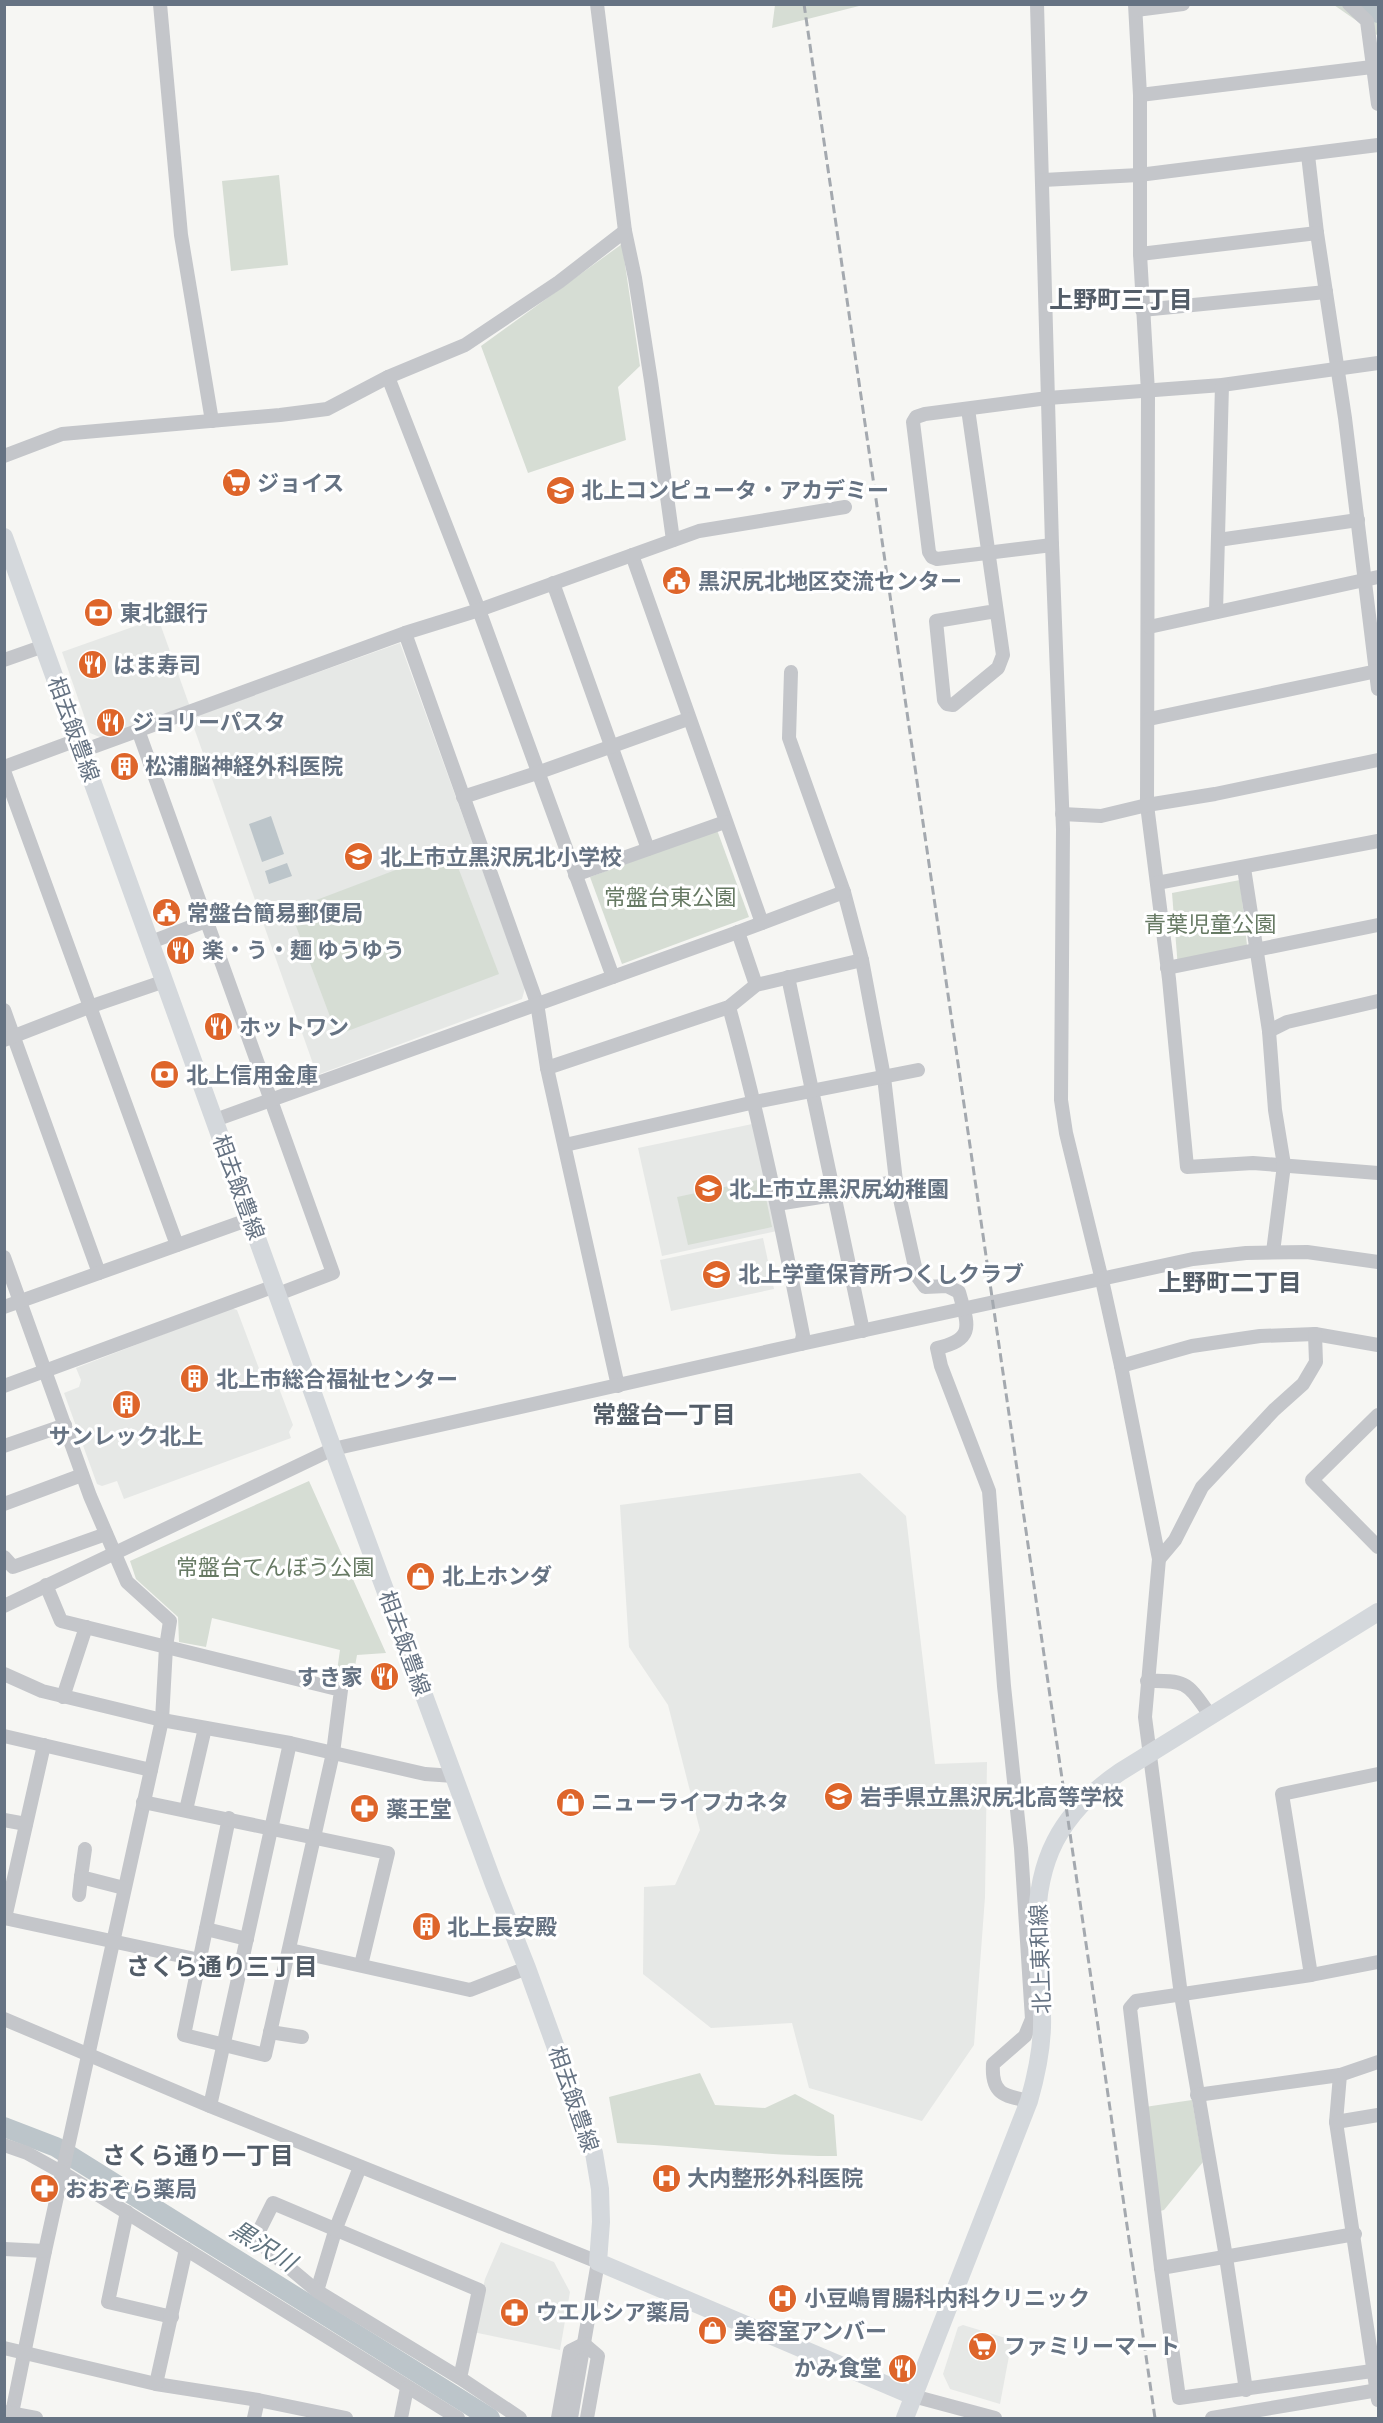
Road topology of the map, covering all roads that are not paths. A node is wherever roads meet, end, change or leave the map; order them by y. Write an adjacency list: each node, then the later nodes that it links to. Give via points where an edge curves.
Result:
1 (160, 4): 26 (street, via 182,235)
2 (597, 4): 14 (street)
3 (1037, 4): 13 (street)
4 (1183, 4): 6 (street)
5 (1349, 4): 7 (street, via 1367,21)
6 (1136, 7): 8 (street)
7 (1374, 58): 8 (street); 9 (street)
8 (1140, 94): 12 (street)
9 (1378, 104)
10 (1378, 145): 11 (street)
11 (1308, 155): 12 (street); 15 (street)
12 (1139, 175): 13 (street); 16 (street)
13 (1043, 180): 24 (street)
14 (625, 231): 21 (street, via 559,282 465,345); 31 (street)
15 (1317, 233): 16 (street); 17 (street)
16 (1140, 254): 18 (street)
17 (1326, 292): 18 (street); 20 (street)
18 (1142, 310): 23 (street)
19 (1378, 363): 20 (street)
20 (1337, 369): 22 (street); 29 (street)
21 (388, 376): 26 (street, via 327,409); 39 (street)
22 (1222, 385): 23 (street); 32 (street)
23 (1148, 392): 24 (street); 42 (street)
24 (1048, 398): 25 (street); 33 (street)
25 (968, 408): 34 (street); 34 (street, via 925,414 913,422 929,552 937,559)
26 (212, 421): 27 (street, via 62,434)
27 (4, 456)
28 (845, 507): 31 (street, via 699,531)
29 (1358, 520): 32 (street); 37 (street)
30 (4, 537): 36 (main road, 相去飯豊線)
31 (673, 540): 35 (street)
32 (1218, 540): 41 (street)
33 (1052, 545): 34 (street); 59 (street)
34 (987, 553): 40 (street)
35 (632, 555): 38 (street); 49 (street)
36 (8, 556): 44 (main road, 相去飯豊線)
37 (1372, 578): 41 (street); 46 (street)
38 (553, 583): 39 (street); 53 (street)
39 (478, 610): 43 (street); 56 (street)
40 (996, 611): 40 (street, via 1002,661 953,705 947,704 936,621)
41 (1216, 612): 42 (street)
42 (1149, 627): 50 (street)
43 (405, 633): 51 (street); 57 (street)
44 (44, 646): 45 (street); 52 (main road, 相去飯豊線)
45 (4, 660)
46 (1377, 670): 48 (street); 50 (street)
47 (791, 672): 66 (street, via 789,738)
48 (1378, 689)
49 (688, 719): 53 (street); 60 (street)
50 (1149, 719): 58 (street)
51 (138, 730): 52 (street); 67 (street)
52 (80, 746): 55 (street); 71 (main road, 相去飯豊線)
53 (612, 747): 56 (street); 62 (street)
54 (1378, 760): 58 (street)
55 (4, 769): 81 (street)
56 (537, 774): 57 (street); 64 (street)
57 (463, 797): 80 (street)
58 (1147, 805): 59 (street, via 1101,816); 65 (street)
59 (1062, 814): 105 (street, via 1061,1100)
60 (725, 822): 62 (street); 68 (street)
61 (1378, 842): 63 (street)
62 (648, 849): 64 (street)
63 (1244, 868): 65 (street); 72 (street)
64 (575, 875): 75 (street)
65 (1157, 883): 74 (street)
66 (844, 892): 68 (street); 73 (street)
67 (206, 921): 71 (street); 90 (street)
68 (762, 923): 70 (street)
69 (1378, 926): 72 (street)
70 (738, 932): 75 (street); 78 (street)
71 (151, 942): 77 (main road, 相去飯豊線)
72 (1257, 950): 74 (street); 84 (street)
73 (862, 960): 76 (street); 88 (street)
74 (1167, 968): 94 (street, via 1187,1167)
75 (613, 977): 80 (street)
76 (788, 977): 78 (street); 89 (street)
77 (165, 981): 81 (street); 92 (main road, 相去飯豊線)
78 (756, 984): 82 (street)
79 (1378, 1001): 84 (street, via 1287,1022)
80 (537, 1003): 86 (street); 90 (street)
81 (89, 1007): 85 (street); 100 (street)
82 (729, 1007): 86 (street); 91 (street)
83 (4, 1010): 85 (street)
84 (1269, 1031): 94 (street)
85 (9, 1039): 104 (street)
86 (547, 1068): 93 (street)
87 (918, 1070): 88 (street)
88 (884, 1077): 89 (street); 96 (street)
89 (812, 1092): 91 (street); 97 (street)
90 (271, 1100): 92 (street); 106 (street, via 333,1273)
91 (755, 1102): 93 (street); 98 (street)
92 (215, 1120): 99 (main road, 相去飯豊線)
93 (565, 1146): 116 (street)
94 (1284, 1165): 95 (street); 101 (street)
95 (1378, 1173)
96 (896, 1181): 97 (street); 175 (street, via 917,1276 925,1287 947,1286 959,1293 968,1325 963,1338 937,1348 940,1366 989,1491 1032,2019 1025,2036 993,2064 992,2076 998,2091)
97 (833, 1195): 98 (street); 109 (street)
98 (777, 1204): 111 (street, via 803,1335)
99 (250, 1219): 100 (street); 106 (main road, 相去飯豊線)
100 (177, 1245): 104 (street)
101 (1273, 1252): 103 (street, via 1307,1252); 105 (street, via 1193,1259)
102 (4, 1257): 107 (street)
103 (1378, 1262)
104 (99, 1273): 107 (street)
105 (1102, 1280): 109 (street); 113 (street)
106 (276, 1290): 114 (street); 120 (main road, 相去飯豊線)
107 (21, 1301): 108 (street); 114 (street)
108 (4, 1307)
109 (863, 1331): 111 (street)
110 (1315, 1334): 112 (street); 113 (street, via 1260,1336 1192,1346); 126 (street, via 1316,1362 1303,1384 1202,1487 1175,1540)
111 (801, 1344): 116 (street)
112 (1378, 1345)
113 (1121, 1366): 126 (street)
114 (46, 1371): 115 (street); 118 (street)
115 (4, 1386)
116 (618, 1386): 120 (street)
117 (1378, 1415): 124 (street, via 1312,1480)
118 (65, 1425): 119 (street); 121 (street)
119 (4, 1446)
120 (333, 1449): 127 (street); 144 (main road, 相去飯豊線)
121 (82, 1474): 122 (street); 123 (street)
122 (4, 1504)
123 (108, 1540): 125 (street, via 13,1567); 131 (street, via 127,1582 170,1621)
124 (1378, 1547)
125 (4, 1557)
126 (1159, 1559): 133 (street)
127 (46, 1585): 128 (street); 130 (street, via 61,1622)
128 (4, 1606)
129 (1378, 1612): 135 (main road, 北上東和線)
130 (86, 1627): 131 (street); 134 (street)
131 (166, 1647): 136 (street); 141 (street, via 341,1690)
132 (4, 1674): 134 (street)
133 (1148, 1681): 135 (street, via 1174,1681 1189,1686); 166 (street, via 1145,1717)
134 (63, 1697): 136 (street)
135 (1210, 1715): 175 (main road, 北上東和線, via 1096,1788 1080,1804 1050,1849 1038,1896 1041,2042)
136 (162, 1720): 137 (street); 142 (street)
137 (205, 1728): 139 (street); 146 (street)
138 (4, 1736): 140 (street)
139 (290, 1743): 141 (street); 150 (street)
140 (44, 1745): 142 (street); 149 (street)
141 (333, 1753): 144 (street, via 425,1774); 151 (street)
142 (151, 1770): 145 (street)
143 (1378, 1774): 165 (street, via 1282,1794)
144 (454, 1776): 164 (main road, 相去飯豊線)
145 (143, 1802): 146 (street); 154 (street)
146 (186, 1810): 147 (street)
147 (229, 1818): 150 (street); 157 (street)
148 (4, 1820): 149 (street)
149 (26, 1824): 156 (street)
150 (271, 1828): 151 (street); 158 (street)
151 (315, 1837): 160 (street); 163 (street, via 388,1853)
152 (85, 1849): 153 (street)
153 (81, 1877): 154 (street); 155 (street)
154 (124, 1888): 159 (street)
155 (79, 1895)
156 (5, 1918): 159 (street)
157 (206, 1929): 158 (street); 161 (street)
158 (247, 1939): 170 (street)
159 (112, 1941): 161 (street); 171 (street)
160 (290, 1950): 163 (street); 168 (street)
161 (200, 1960): 170 (street, via 183,2036)
162 (1378, 1962): 165 (street)
163 (361, 1965): 164 (street, via 470,1990)
164 (527, 1968): 189 (main road, 相去飯豊線, via 594,2153 601,2211)
165 (1311, 1975): 166 (street)
166 (1181, 1995): 174 (street); 190 (street, via 1136,2001 1130,2008)
167 (4, 2019): 171 (street)
168 (270, 2032): 169 (street); 170 (street, via 264,2055)
169 (302, 2037)
170 (223, 2045): 176 (street)
171 (89, 2053): 176 (street); 181 (street)
172 (1378, 2062): 173 (street)
173 (1340, 2075): 174 (street); 178 (street)
174 (1197, 2095): 188 (street)
175 (1029, 2101): 203 (main road, 北上東和線)
176 (210, 2106): 180 (street)
177 (1378, 2115): 178 (street)
178 (1336, 2122): 184 (street)
179 (4, 2145): 181 (street)
180 (360, 2167): 183 (street); 189 (street)
181 (64, 2170): 182 (street); 187 (street)
182 (126, 2212): 186 (street); 192 (street, via 108,2302)
183 (336, 2228): 191 (street); 191 (street, via 273,2203 255,2239); 198 (street, via 479,2290)
184 (1355, 2234): 188 (street); 193 (street)
185 (4, 2249): 187 (street)
186 (186, 2249): 192 (street); 200 (street)
187 (45, 2251): 196 (street)
188 (1226, 2257): 190 (street); 201 (street)
189 (598, 2262): 195 (street); 203 (main road)
190 (1161, 2268): 201 (street, via 1179,2398)
191 (317, 2291): 198 (street)
192 (172, 2317): 199 (street)
193 (1373, 2320): 197 (street)
194 (4, 2348): 196 (street)
195 (583, 2350): 212 (street, via 570,2351); 213 (street); 214 (street, via 598,2356)
196 (24, 2353): 199 (street); 205 (street)
197 (1372, 2371): 201 (street); 202 (street)
198 (460, 2378): 211 (street)
199 (156, 2384): 204 (street)
200 (407, 2388): 209 (street); 210 (street)
201 (1246, 2390)
202 (1378, 2394): 217 (street)
203 (914, 2396): 215 (main road, 北上東和線); 216 (street)
204 (258, 2400): 207 (street); 208 (street)
205 (9, 2415): 206 (street)
206 (36, 2418)
207 (254, 2418)
208 (346, 2418)
209 (401, 2418)
210 (458, 2418)
211 (520, 2418)
212 (558, 2418)
213 (571, 2418)
214 (587, 2418)
215 (905, 2418)
216 (995, 2418)
217 (1212, 2418)

